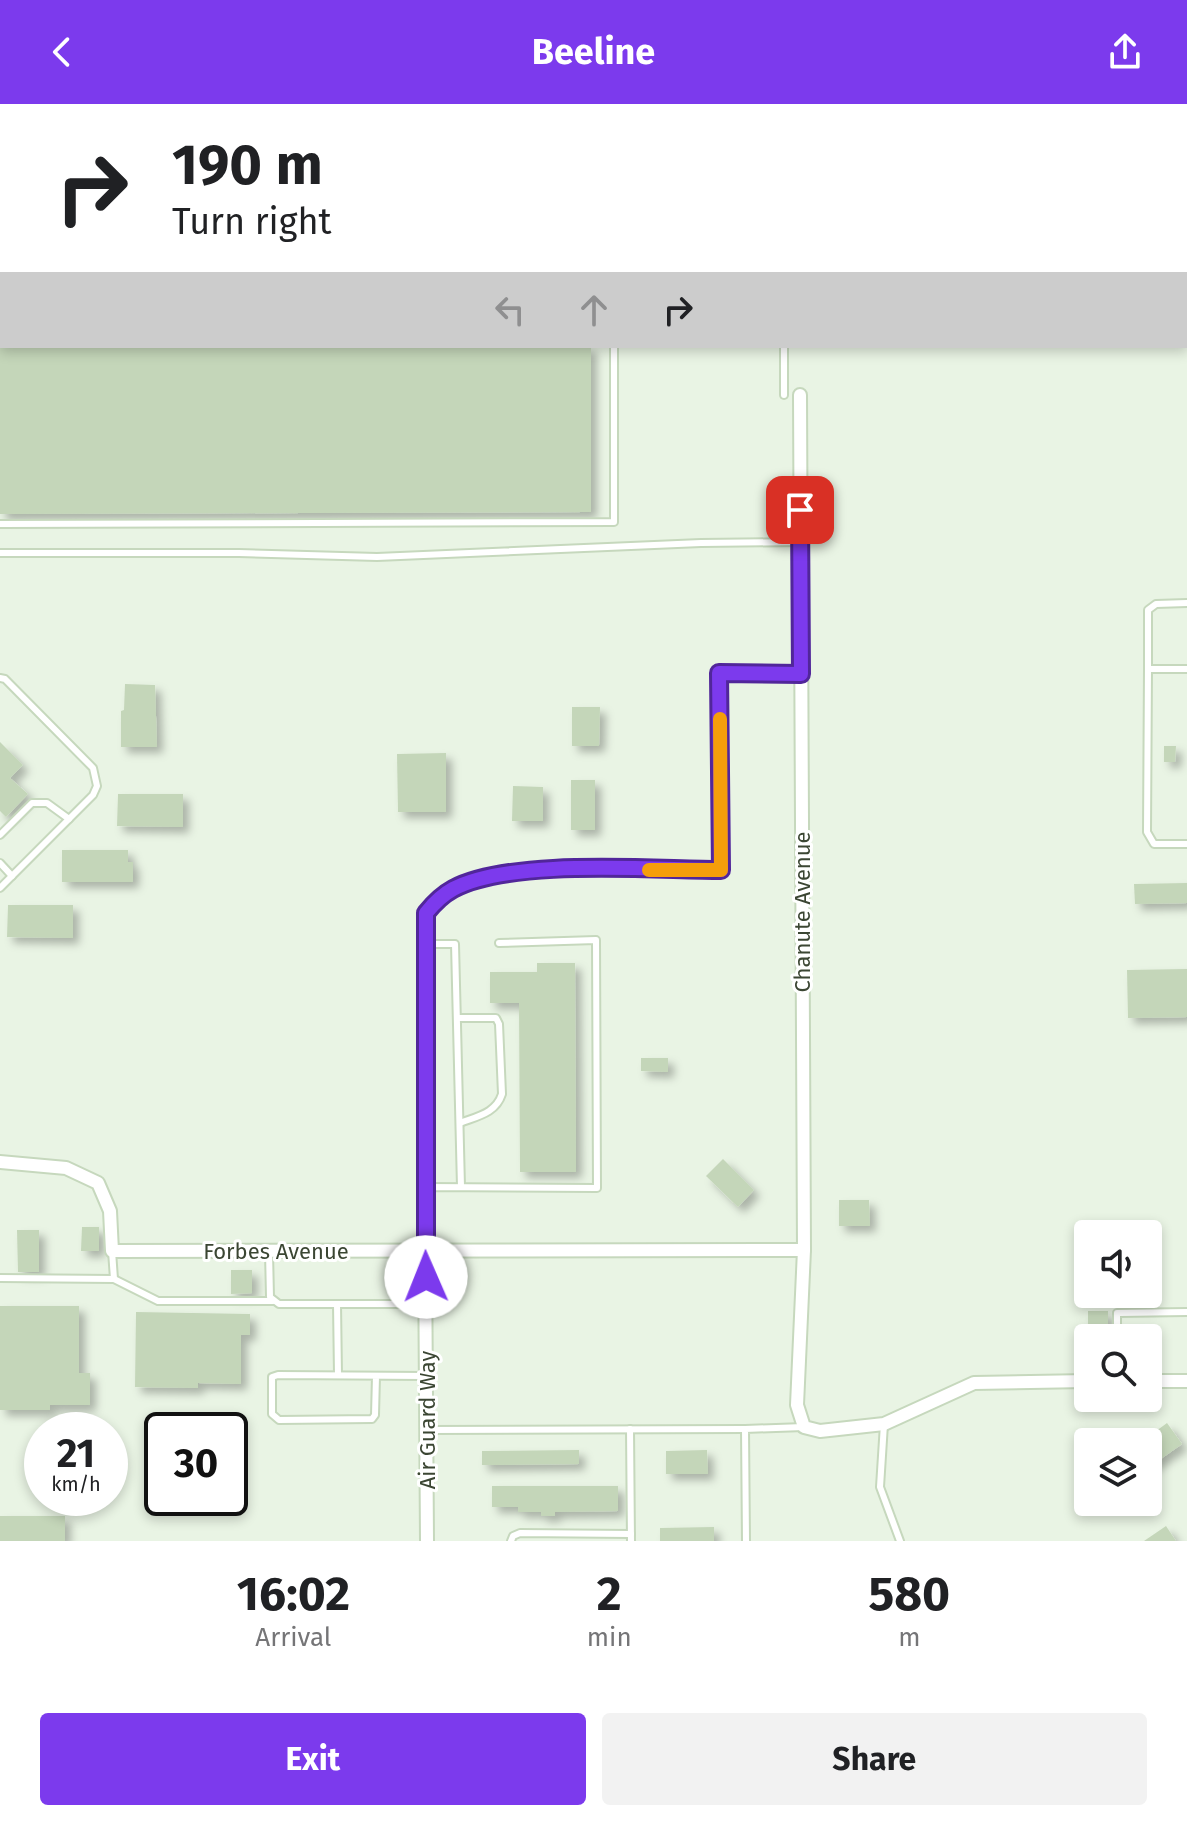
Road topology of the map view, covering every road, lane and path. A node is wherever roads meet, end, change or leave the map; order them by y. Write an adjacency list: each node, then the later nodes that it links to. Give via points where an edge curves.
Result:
1 (614, 348): 5 (lane, via 614,522)
2 (784, 348): 3 (lane)
3 (784, 395)
4 (800, 395): 6 (street, Chanute Avenue)
5 (0, 524)
6 (800, 542): 7 (lane, via 377,557); 11 (street, Chanute Avenue)
7 (0, 553)
8 (1187, 603): 9 (lane, via 1156,604 1148,610)
9 (1148, 669): 10 (lane); 15 (lane, via 1147,832 1154,844)
10 (1187, 669)
11 (801, 674): 20 (lane, via 719,673 721,870 549,869 483,878 436,900 426,913); 26 (street, Chanute Avenue)
12 (0, 678): 13 (lane, via 93,768 93,795)
13 (69, 819): 14 (lane, via 40,801); 17 (lane)
14 (0, 835)
15 (1187, 844)
16 (0, 863): 17 (lane)
17 (12, 876): 18 (lane)
18 (0, 888)
19 (499, 943): 25 (lane, via 596,940 597,1188)
20 (427, 944): 21 (lane, via 455,944); 24 (lane)
21 (458, 1018): 22 (lane); 22 (lane, via 496,1018 502,1094 487,1113)
22 (460, 1123): 25 (lane)
23 (0, 1162): 27 (street, via 66,1168 98,1183 110,1211)
24 (424, 1187): 25 (lane); 28 (lane)
25 (461, 1187)
26 (804, 1250): 28 (street, Forbes Avenue); 44 (street, Chanute Avenue, via 797,1405)
27 (112, 1251): 29 (street, Forbes Avenue); 31 (lane)
28 (425, 1251): 29 (street, Forbes Avenue); 34 (street, Air Guard Way)
29 (269, 1252): 32 (lane)
30 (0, 1278): 31 (lane)
31 (114, 1279): 32 (lane, via 158,1301)
32 (273, 1301): 33 (lane)
33 (337, 1304): 34 (lane); 37 (lane)
34 (427, 1304): 39 (street, Air Guard Way)
35 (1187, 1312): 36 (lane, via 1117,1313)
36 (1117, 1324)
37 (338, 1375): 38 (lane); 38 (lane, via 272,1377 274,1418 372,1419)
38 (376, 1376): 39 (lane)
39 (426, 1376): 47 (street, Air Guard Way)
40 (1074, 1381): 43 (street, via 974,1383)
41 (1162, 1381): 42 (street)
42 (1187, 1381)
43 (884, 1424): 44 (street, via 820,1431); 52 (lane, via 880,1487)
44 (804, 1427): 46 (lane)
45 (630, 1429): 46 (lane); 47 (lane); 48 (lane)
46 (745, 1429): 51 (lane)
47 (427, 1430): 49 (street, Air Guard Way)
48 (631, 1537): 50 (lane, via 520,1533)
49 (427, 1541)
50 (511, 1541)
51 (746, 1541)
52 (900, 1541)

